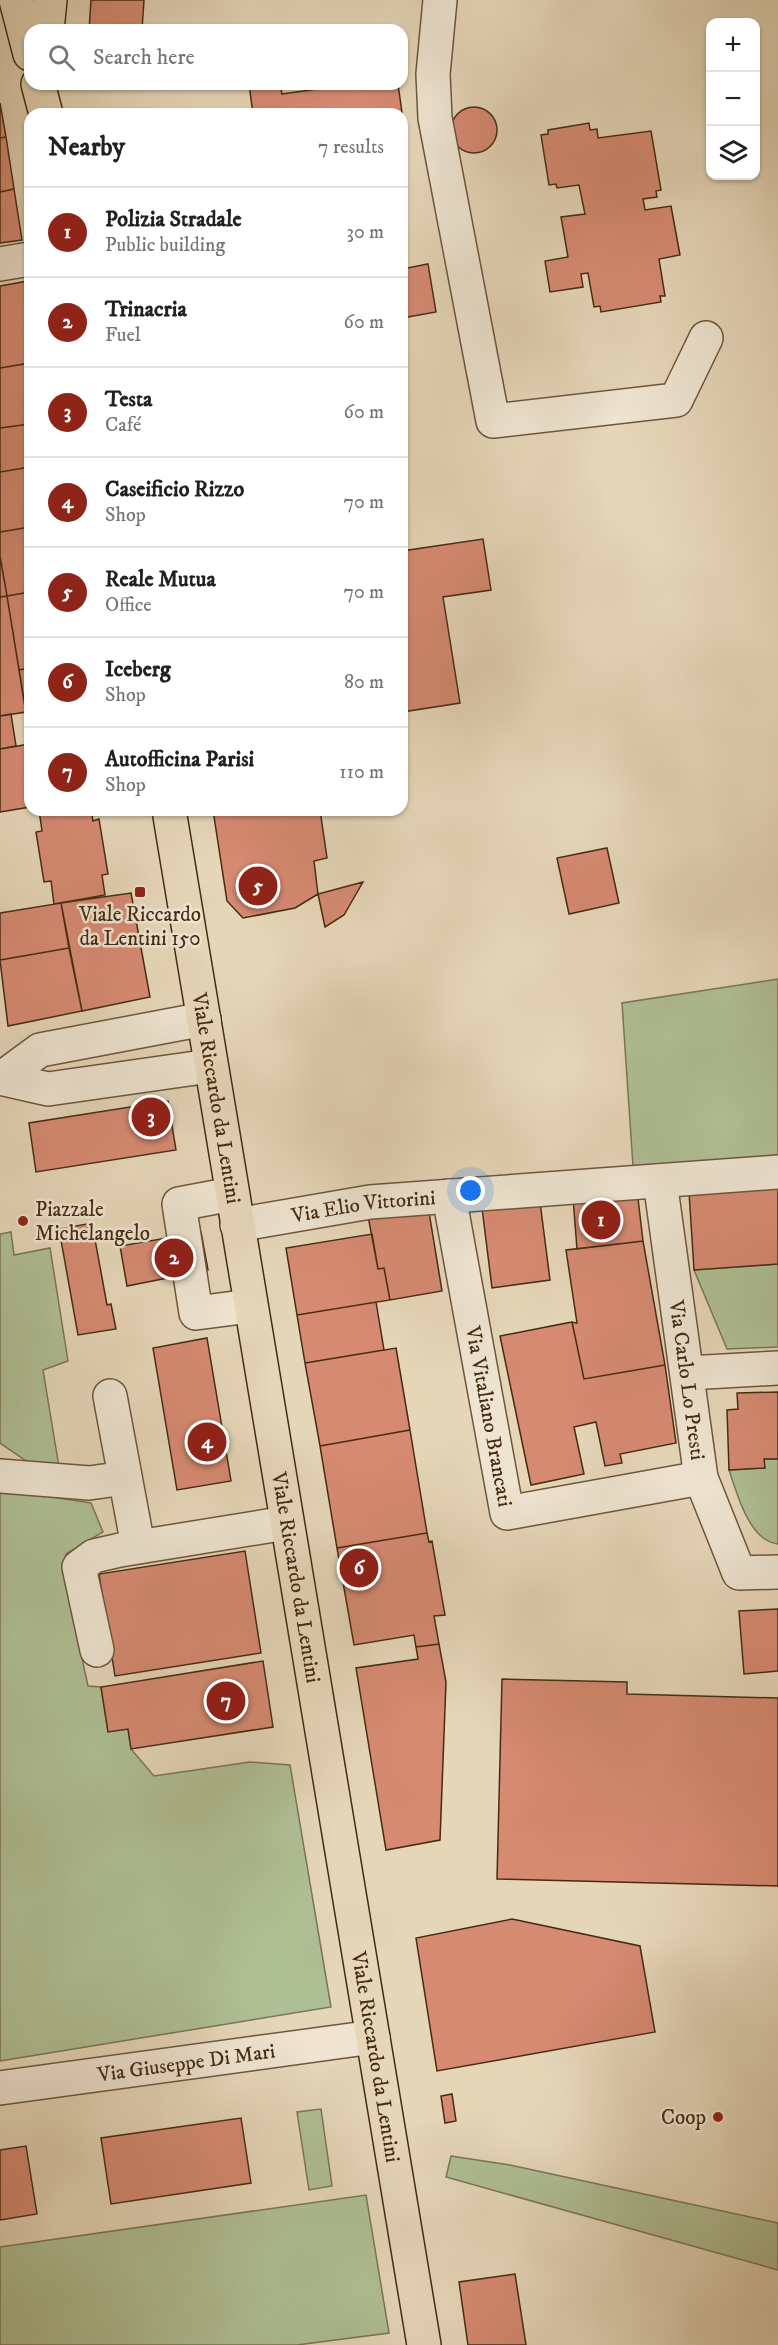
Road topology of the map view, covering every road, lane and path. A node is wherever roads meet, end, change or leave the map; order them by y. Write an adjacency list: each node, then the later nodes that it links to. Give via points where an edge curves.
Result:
1 (16, 0): 5 (main road)
2 (50, 0): 4 (main road)
3 (440, 0): 8 (street, via 433,74 435,118 493,421 676,400)
4 (48, 24)
5 (24, 31)
6 (24, 260): 7 (street)
7 (0, 264)
8 (706, 338)
9 (169, 816): 10 (main road, Viale Riccardo da Lentini)
10 (204, 1019): 11 (main road, Viale Riccardo da Lentini); 12 (street, via 40,1050)
11 (210, 1066): 12 (street, via 48,1089); 16 (main road, Viale Riccardo da Lentini)
12 (1, 1075)
13 (778, 1172): 14 (street, Via Elio Vittorini)
14 (660, 1181): 15 (street, Via Elio Vittorini); 19 (street, Via Carlo Lo Presti)
15 (449, 1196): 16 (street, Via Elio Vittorini); 23 (street, Via Vitaliano Brancati, via 507,1513)
16 (235, 1209): 17 (main road, Viale Riccardo da Lentini); 17 (street, Via Elio Vittorini, via 179,1204 196,1312)
17 (250, 1306): 24 (main road, Viale Riccardo da Lentini)
18 (778, 1368): 19 (street)
19 (687, 1373): 23 (street, Via Carlo Lo Presti)
20 (110, 1396): 22 (street)
21 (0, 1476): 22 (street, via 89,1484)
22 (125, 1478): 25 (street)
23 (701, 1478): 26 (street, Via Carlo Lo Presti, via 739,1573)
24 (286, 1523): 25 (street); 28 (main road, Viale Riccardo da Lentini)
25 (138, 1546): 27 (street, via 94,1557 79,1567)
26 (778, 1572)
27 (96, 1650)
28 (373, 2037): 29 (street, Via Giuseppe Di Mari); 30 (main road, Viale Riccardo da Lentini)
29 (0, 2088)
30 (424, 2345)

